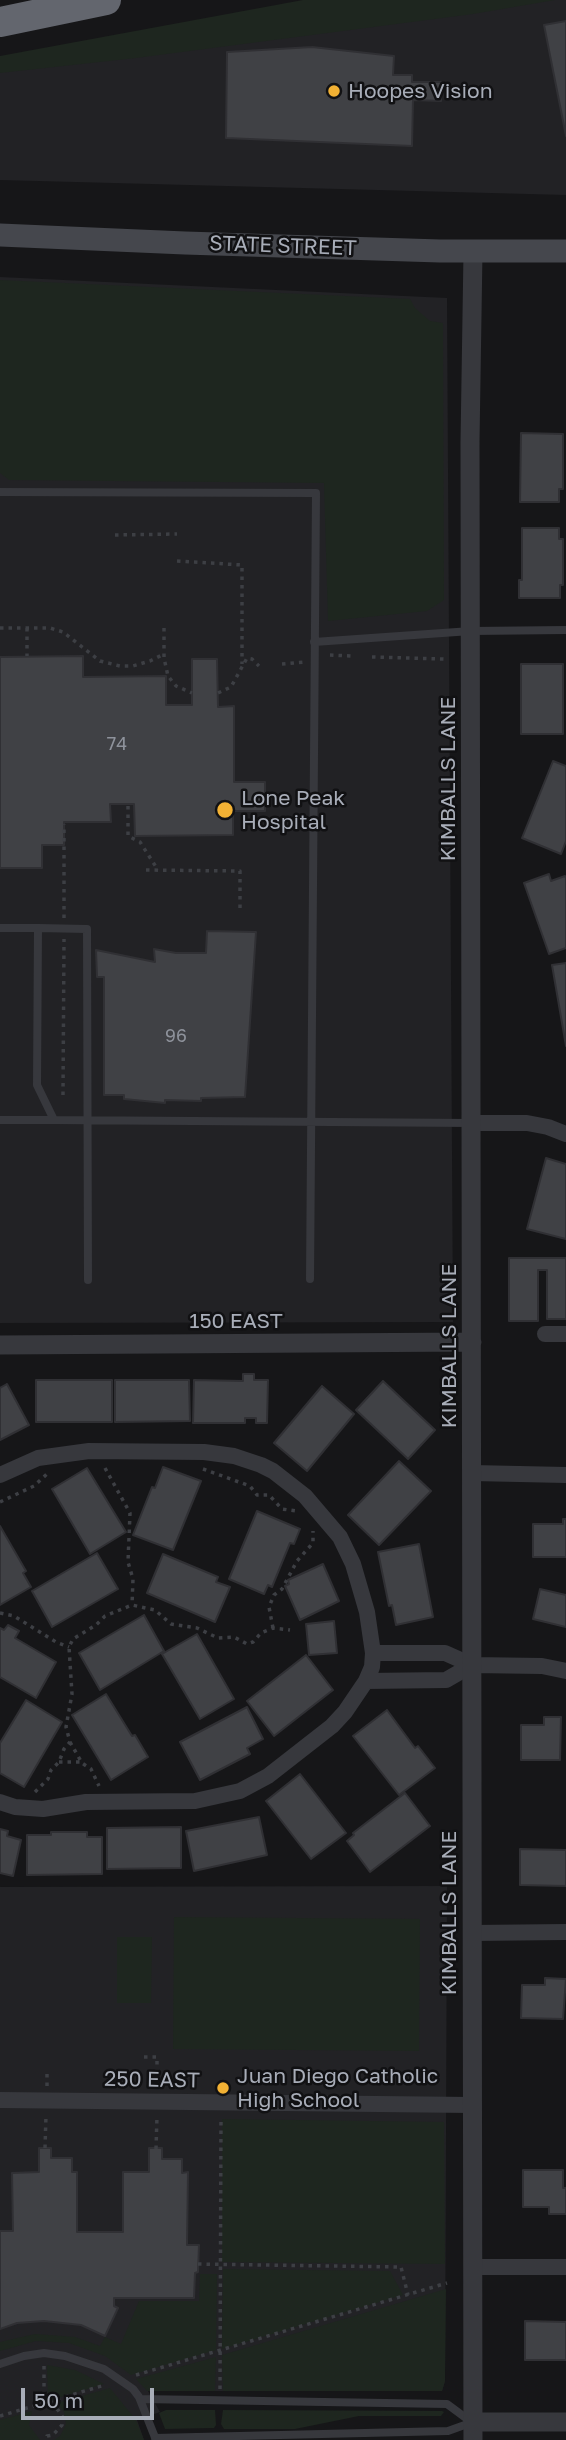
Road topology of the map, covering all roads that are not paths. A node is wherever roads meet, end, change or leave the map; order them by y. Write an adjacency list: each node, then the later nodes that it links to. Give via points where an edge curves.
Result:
1 (106, 0): 2 (highway)
2 (0, 22)
3 (0, 235): 4 (main road, STATE STREET)
4 (473, 251): 5 (main road, STATE STREET); 8 (street, KIMBALLS LANE)
5 (566, 251)
6 (0, 492): 9 (lane, via 316,493)
7 (566, 630): 8 (lane)
8 (471, 631): 9 (lane); 16 (street, KIMBALLS LANE)
9 (314, 642): 15 (lane)
10 (0, 928): 11 (lane)
11 (38, 928): 13 (lane, via 37,1085); 14 (lane, via 87,929)
12 (0, 1120): 13 (lane)
13 (54, 1120): 14 (lane)
14 (86, 1120): 15 (lane); 19 (lane)
15 (311, 1123): 16 (lane); 18 (lane)
16 (471, 1123): 17 (street, via 527,1123); 22 (street, KIMBALLS LANE)
17 (566, 1134)
18 (310, 1279)
19 (88, 1280)
20 (545, 1334): 21 (street)
21 (566, 1335)
22 (472, 1342): 23 (street, 150 EAST); 24 (street, KIMBALLS LANE)
23 (0, 1345)
24 (472, 1473): 26 (street); 27 (street, KIMBALLS LANE)
25 (0, 1475): 28 (street, via 38,1458 89,1451 204,1452 234,1456 273,1471 305,1496 341,1537 367,1612)
26 (566, 1475)
27 (472, 1665): 28 (street, via 445,1653); 28 (street, via 446,1680); 29 (street); 32 (street, KIMBALLS LANE)
28 (370, 1667): 30 (street, via 345,1712 268,1776 240,1791 195,1801 86,1802 43,1809)
29 (566, 1671)
30 (0, 1802)
31 (566, 1932): 32 (street)
32 (472, 1933): 34 (street, KIMBALLS LANE)
33 (0, 2100): 34 (street, 250 EAST)
34 (472, 2105): 35 (street, KIMBALLS LANE)
35 (472, 2266): 36 (street); 40 (street, KIMBALLS LANE)
36 (566, 2267)
37 (0, 2364): 38 (lane, via 44,2353 65,2356 104,2369)
38 (140, 2399): 40 (lane, via 447,2404); 41 (lane)
39 (566, 2422): 40 (street)
40 (472, 2431): 41 (lane)
41 (156, 2439)

